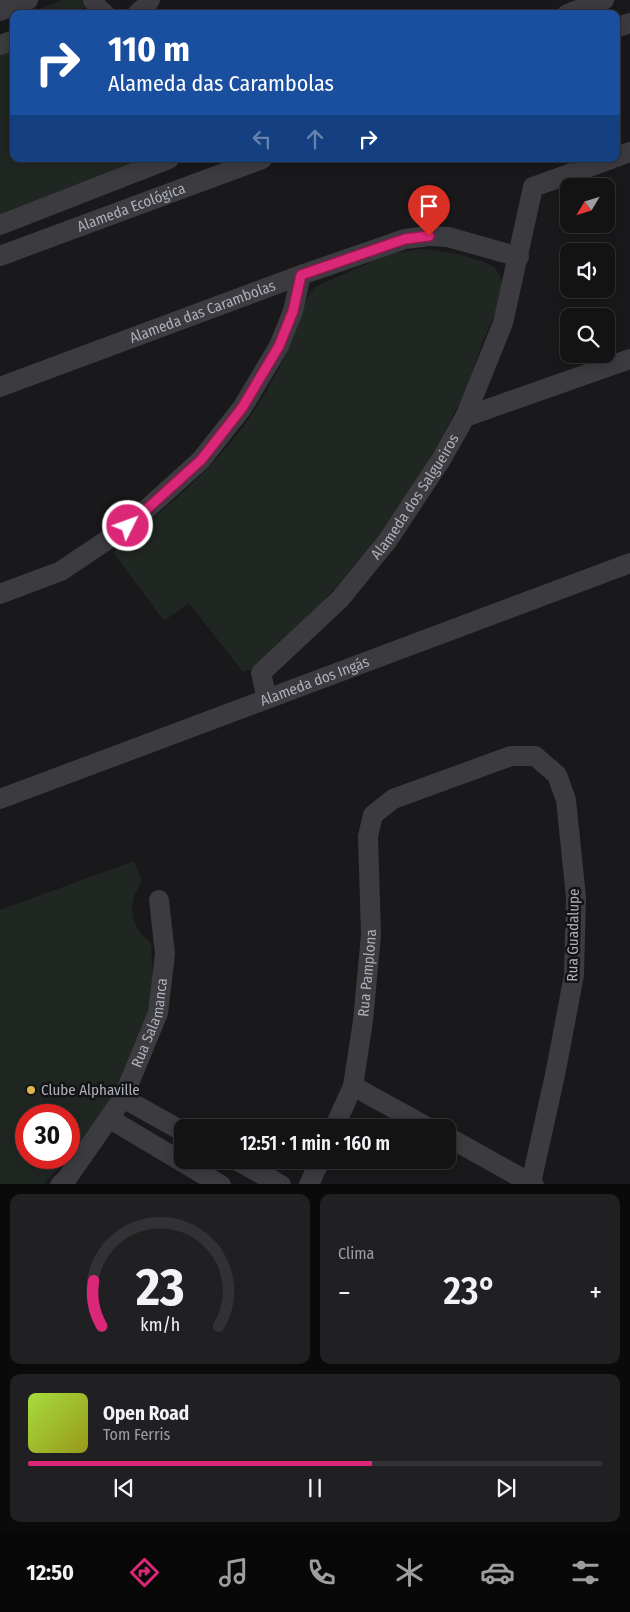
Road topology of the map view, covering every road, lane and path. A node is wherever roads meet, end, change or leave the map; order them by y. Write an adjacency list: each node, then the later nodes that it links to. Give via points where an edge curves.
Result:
1 (28, 0): 4 (street)
2 (604, 0): 3 (street)
3 (578, 10)
4 (0, 11)
5 (159, 162): 8 (street, Alameda Ecológica)
6 (254, 162): 9 (street, Alameda Ecológica)
7 (603, 162): 10 (street, via 533,187)
8 (0, 225)
9 (0, 255)
10 (518, 257): 11 (street, Alameda das Carambolas, via 448,236 429,236 405,239); 14 (street, Alameda dos Salgueiros, via 503,324)
11 (301, 275): 13 (street, Alameda das Carambolas); 16 (street, via 293,311 279,346 242,408 201,460 128,526 61,571)
12 (630, 359): 14 (street)
13 (0, 387)
14 (465, 416): 17 (street, Alameda dos Salgueiros, via 442,458 388,540 340,599 261,674)
15 (630, 564): 17 (street, Alameda dos Ingás)
16 (0, 594)
17 (267, 699): 19 (street, Alameda dos Ingás)
18 (535, 756): 21 (street, Rua Pamplona, via 502,759 393,799 373,815 368,836 371,935); 34 (street, Rua Guadalupe, via 557,775 566,800 576,897 574,975)
19 (0, 799)
20 (159, 900): 22 (street, Rua Salamanca, via 165,954 158,1013)
21 (353, 1086): 24 (street, Rua Pamplona); 25 (street)
22 (123, 1098): 23 (street, Rua Salamanca); 26 (street)
23 (110, 1119): 30 (street, Rua Salamanca); 31 (street)
24 (338, 1119)
25 (413, 1119)
26 (174, 1126)
27 (456, 1141): 34 (street)
28 (253, 1169): 32 (street)
29 (316, 1169): 33 (street)
30 (60, 1184)
31 (221, 1184)
32 (281, 1184)
33 (309, 1184)
34 (532, 1184)

